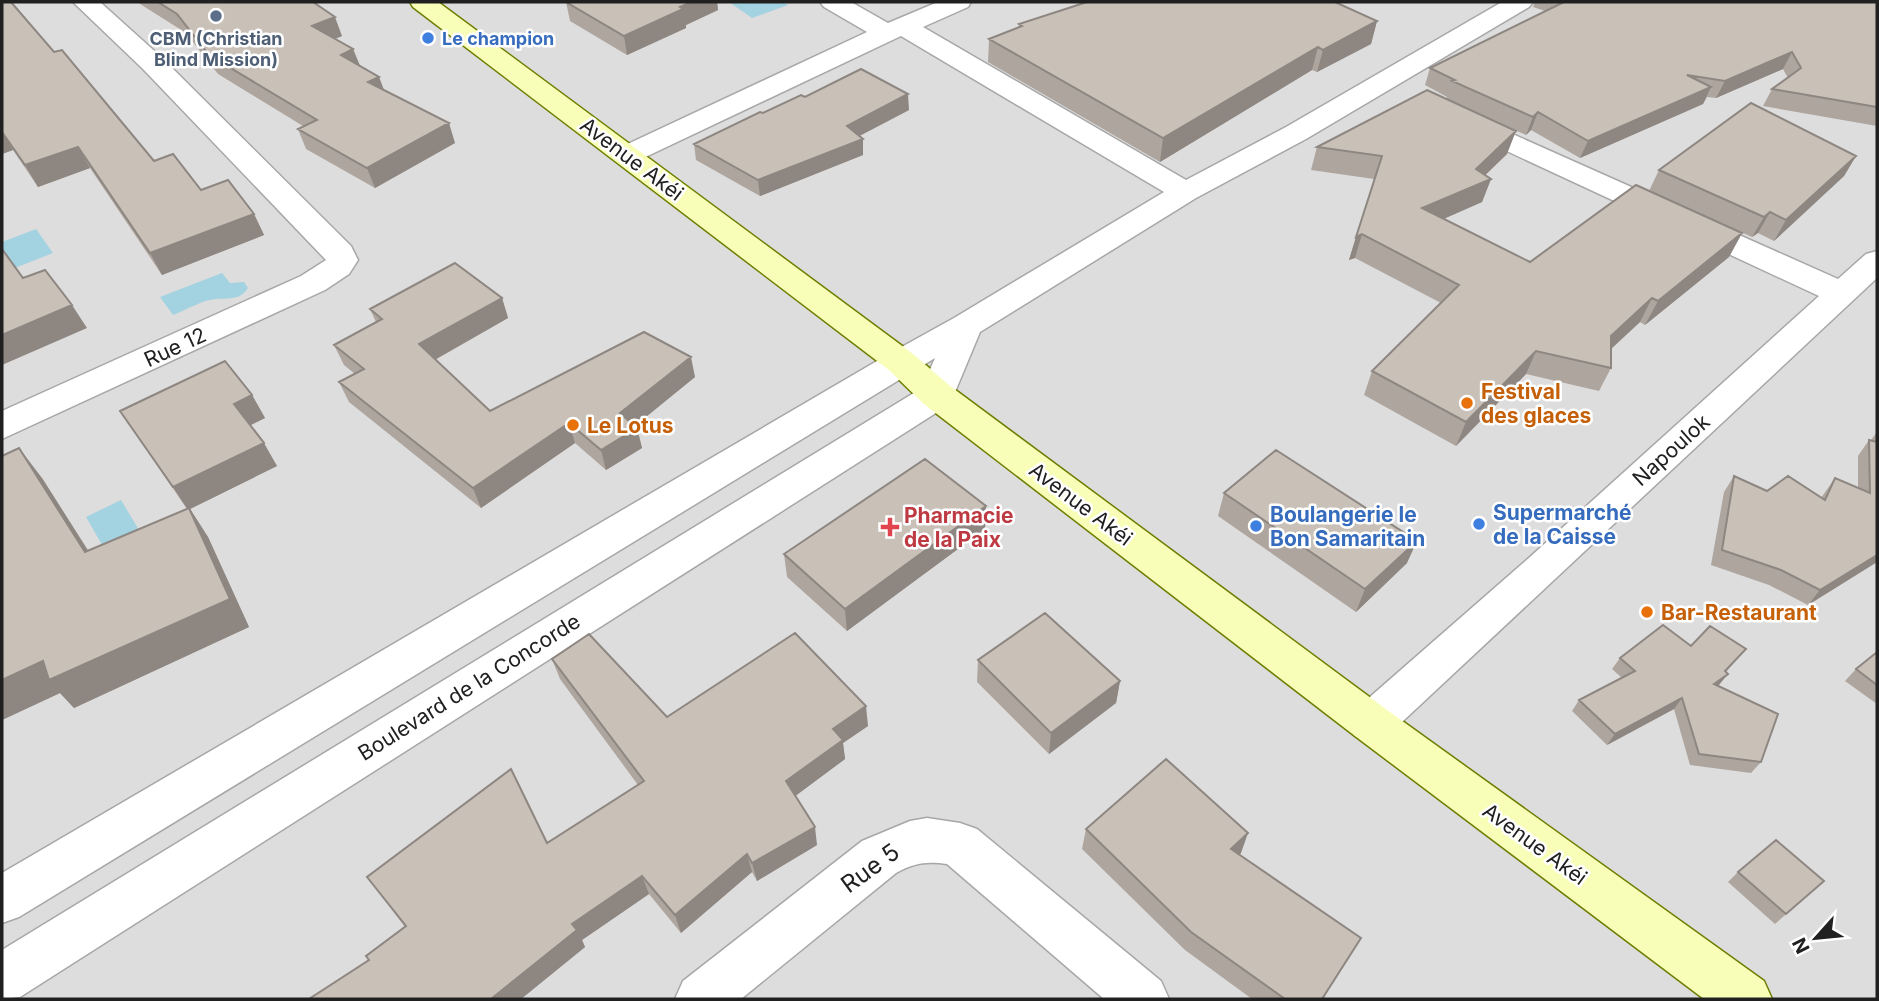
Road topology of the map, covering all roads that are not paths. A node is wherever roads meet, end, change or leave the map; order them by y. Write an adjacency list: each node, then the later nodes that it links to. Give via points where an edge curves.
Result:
1 (85, 2): 15 (street, Rue 12, via 152,63 342,260 313,283)
2 (422, 2): 8 (main road, Avenue Akéi)
3 (833, 2): 6 (street)
4 (960, 2): 6 (street)
5 (1520, 2): 7 (street)
6 (904, 26): 8 (street); 9 (street)
7 (1408, 95): 9 (street); 11 (street)
8 (627, 155): 13 (main road, Avenue Akéi)
9 (1185, 192): 12 (street)
10 (1876, 264): 11 (street, Napoulok)
11 (1843, 294): 16 (street, Napoulok)
12 (966, 326): 13 (street); 14 (street)
13 (901, 362): 14 (main road, Avenue Akéi); 17 (street)
14 (937, 395): 16 (main road, Avenue Akéi); 18 (street, Boulevard de la Concorde)
15 (2, 426)
16 (1371, 723): 21 (main road, Avenue Akéi)
17 (2, 900)
18 (2, 979)
19 (701, 999): 20 (street, Rue 5, via 879,857 907,841 929,837 960,845)
20 (1143, 999)
21 (1746, 999)

